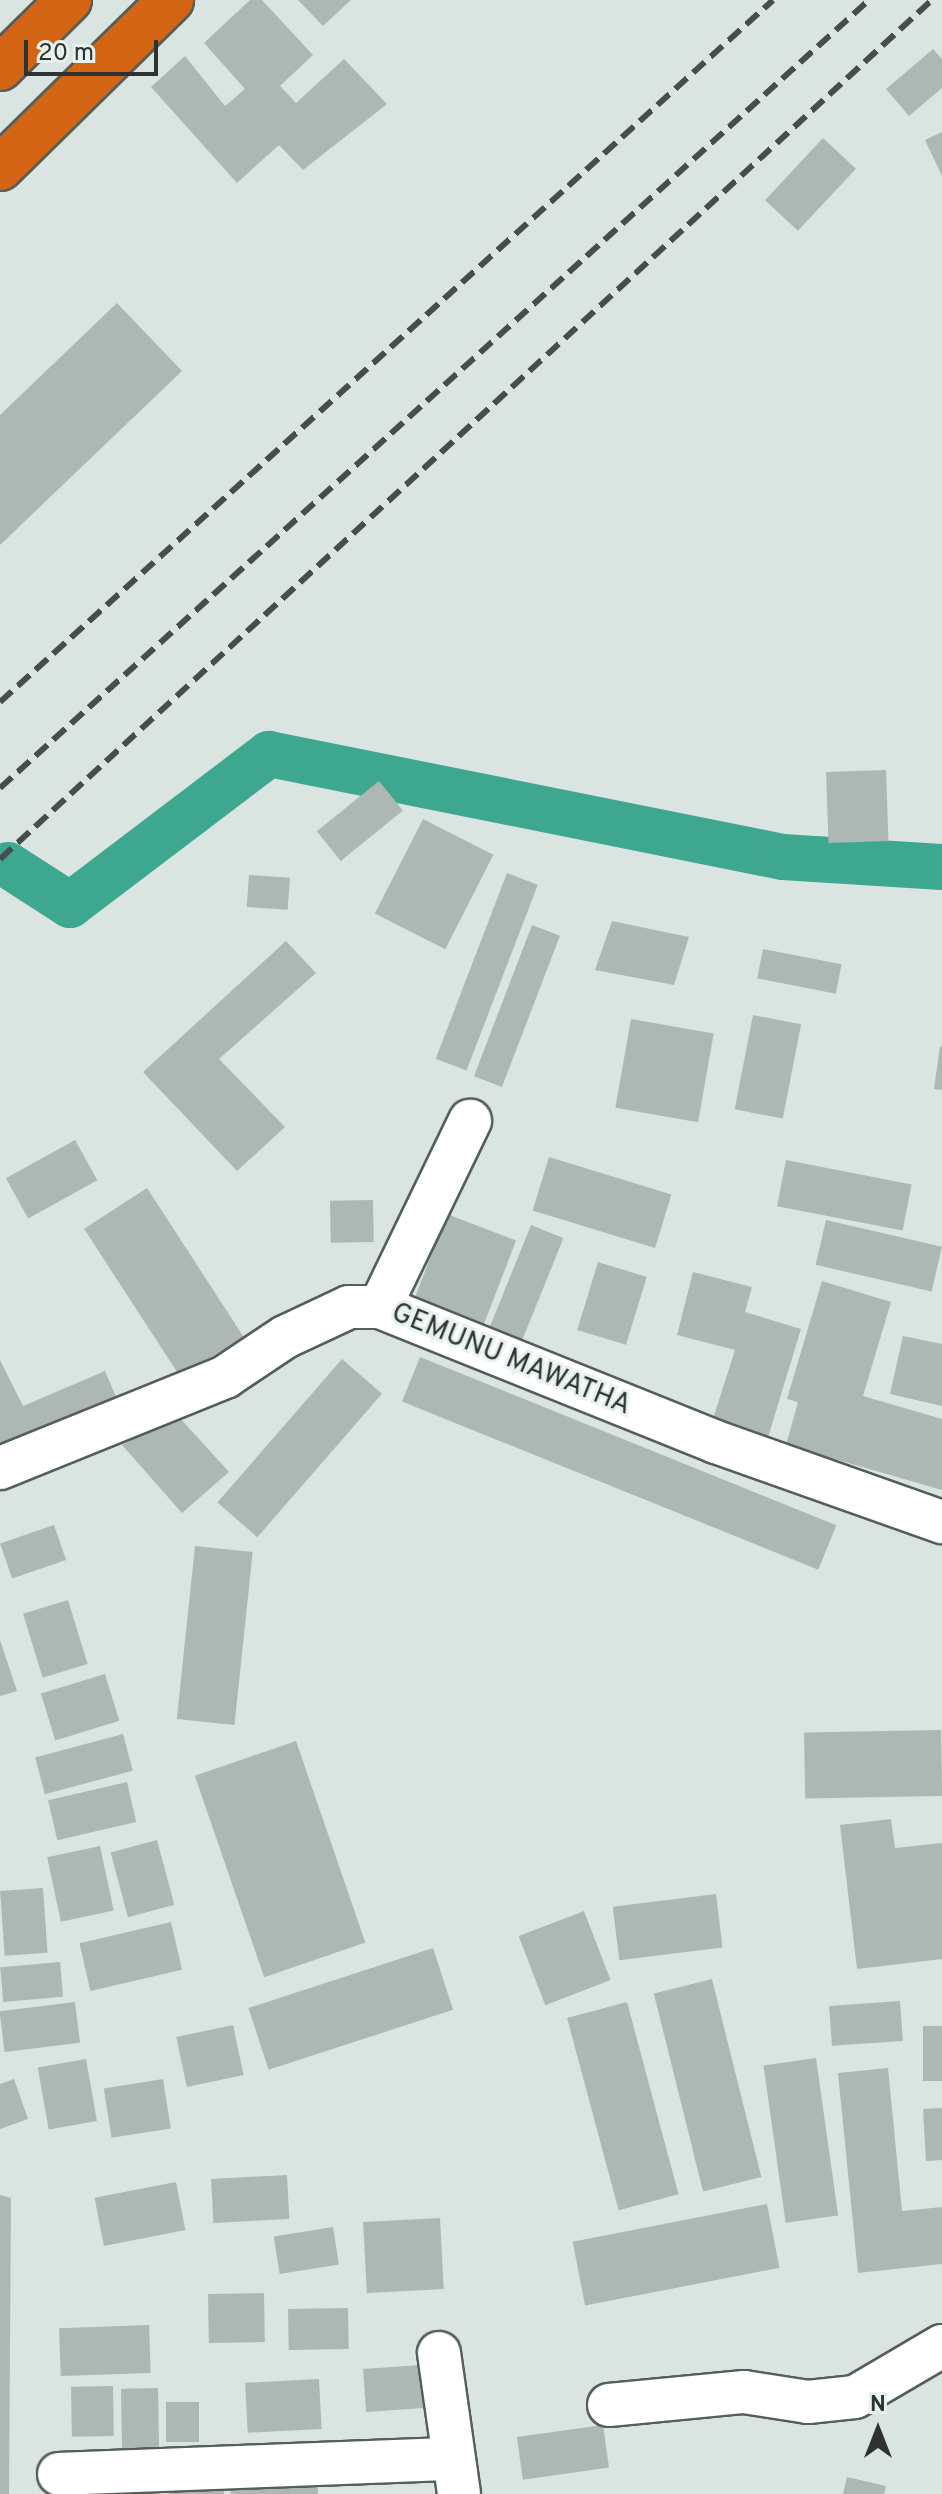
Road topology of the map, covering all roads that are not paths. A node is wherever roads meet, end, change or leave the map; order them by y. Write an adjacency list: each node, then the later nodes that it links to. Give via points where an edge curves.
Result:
1 (69, 0): 3 (highway)
2 (171, 0): 4 (highway)
3 (0, 68)
4 (0, 168)
5 (470, 1121): 6 (street)
6 (380, 1307): 7 (street, GEMUNU MAWATHA, via 349,1307 285,1337 225,1377); 8 (street, GEMUNU MAWATHA, via 716,1442)
7 (0, 1468)
8 (942, 1522)
9 (942, 2346): 11 (street, via 855,2397 808,2402 744,2392)
10 (439, 2353): 13 (street)
11 (609, 2405)
12 (59, 2474): 13 (street)
13 (456, 2476)

